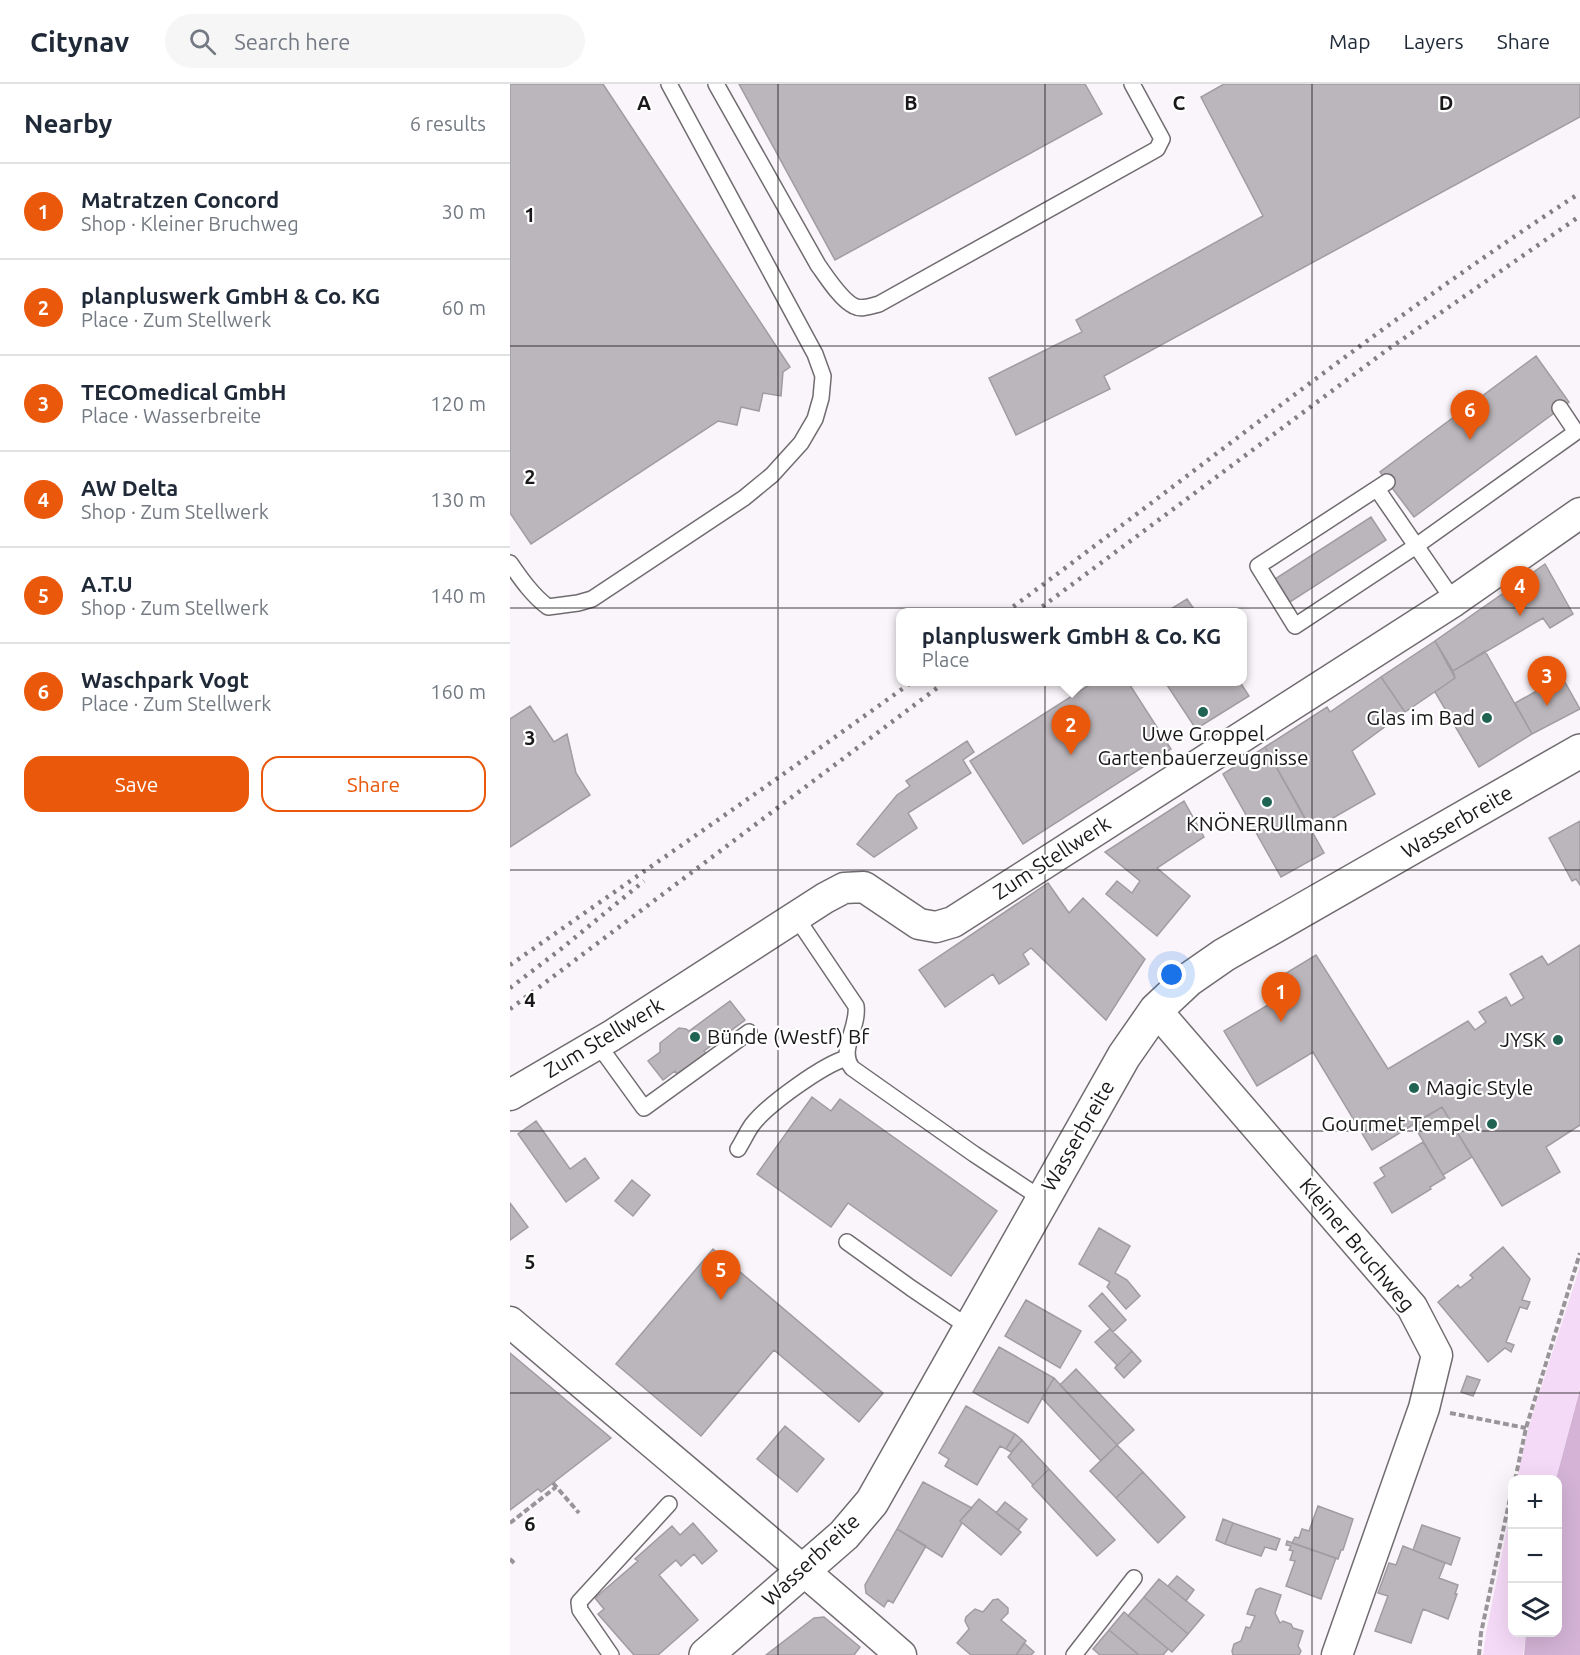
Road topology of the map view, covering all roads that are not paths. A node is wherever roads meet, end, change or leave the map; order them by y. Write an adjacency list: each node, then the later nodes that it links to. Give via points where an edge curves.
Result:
1 (669, 84): 7 (lane, via 815,354 823,376 815,419 794,451 744,498 592,599 548,607)
2 (716, 84): 3 (lane, via 818,265 835,289 853,306 861,308 879,304 1157,149 1162,139)
3 (1132, 84)
4 (1560, 408): 6 (lane, via 1576,432)
5 (1580, 513): 8 (street, Zum Stellwerk)
6 (1416, 546): 6 (lane, via 1382,485 1258,566 1295,626); 8 (lane)
7 (510, 563)
8 (1454, 601): 10 (street, Zum Stellwerk, via 953,922 936,927 920,924 864,887 844,888)
9 (1580, 751): 11 (main road, Wasserbreite, via 1224,955 1188,980)
10 (796, 917): 13 (street, Zum Stellwerk); 14 (lane, via 856,1006 856,1024 846,1050)
11 (1156, 1010): 17 (main road, Wasserbreite, via 1124,1056); 28 (street, Kleiner Bruchweg, via 1412,1307 1437,1355 1424,1408)
12 (749, 1032): 13 (lane, via 644,1107)
13 (597, 1043): 15 (street, Zum Stellwerk)
14 (847, 1058): 16 (lane, via 835,1061 762,1115); 17 (lane, via 865,1079)
15 (510, 1095)
16 (738, 1149)
17 (1042, 1199): 20 (main road, Wasserbreite)
18 (847, 1242): 20 (lane)
19 (510, 1322): 22 (street)
20 (970, 1328): 22 (main road, Wasserbreite, via 872,1502 844,1535)
21 (669, 1504): 24 (lane, via 579,1602 580,1610)
22 (804, 1569): 25 (main road, Wasserbreite); 26 (street)
23 (1134, 1578): 27 (lane)
24 (612, 1655)
25 (706, 1655)
26 (901, 1655)
27 (1074, 1655)
28 (1337, 1655)

